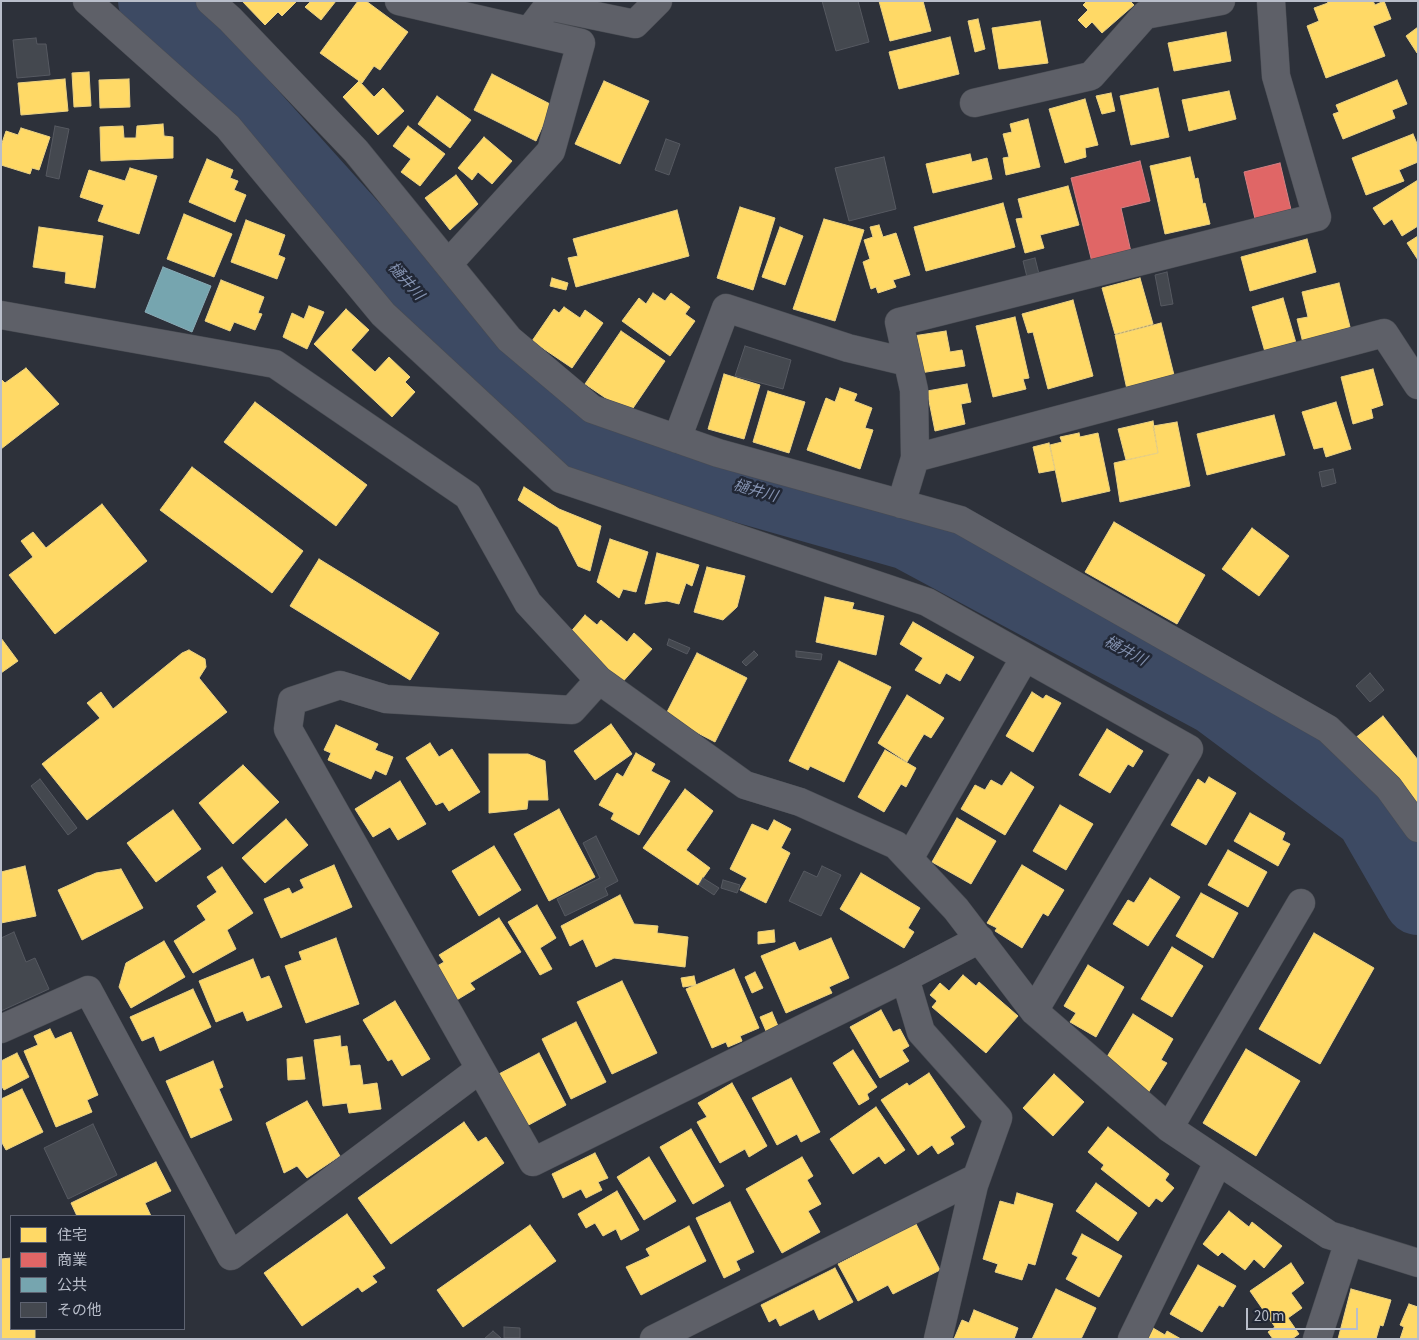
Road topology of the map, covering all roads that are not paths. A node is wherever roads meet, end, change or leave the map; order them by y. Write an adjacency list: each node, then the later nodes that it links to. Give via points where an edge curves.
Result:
1 (87, 1): 16 (street, via 228,127 383,314 560,479 927,602)
2 (210, 1): 9 (street, via 356,151)
3 (399, 1): 7 (street)
4 (658, 1): 7 (street, via 635,24 548,6)
5 (1221, 1): 8 (street, via 1145,15 1091,76)
6 (1271, 1): 11 (street, via 1276,76 1317,217 899,322)
7 (529, 31): 9 (street, via 581,43 551,151)
8 (974, 103)
9 (448, 264): 13 (street, via 509,339 592,409)
10 (1, 315): 17 (street, via 274,364 468,496 528,602)
11 (907, 362): 13 (street, via 848,348 726,308); 14 (street, via 914,390)
12 (1418, 385): 14 (street, via 1384,333)
13 (677, 439): 15 (street)
14 (915, 458): 15 (street)
15 (900, 504): 18 (street, via 960,520 1328,729 1389,788)
16 (1025, 657): 19 (street); 23 (street, via 1189,749)
17 (599, 680): 19 (street, via 745,785 800,802 896,845); 25 (street, via 572,710 386,698 340,685 292,701 288,729)
18 (1418, 828)
19 (910, 857): 21 (street)
20 (1301, 903): 26 (street)
21 (980, 939): 22 (street); 23 (street)
22 (905, 978): 25 (street, via 533,1162); 28 (street, via 921,1032 998,1118)
23 (1034, 1011): 26 (street)
24 (1, 1029): 25 (street, via 88,990 231,1256)
25 (480, 1069)
26 (1169, 1128): 27 (street)
27 (1218, 1162): 29 (street, via 1329,1235); 33 (street)
28 (976, 1178): 31 (street); 32 (street)
29 (1349, 1241): 30 (street); 34 (street)
30 (1418, 1263)
31 (654, 1339)
32 (938, 1339)
33 (1132, 1339)
34 (1317, 1339)

